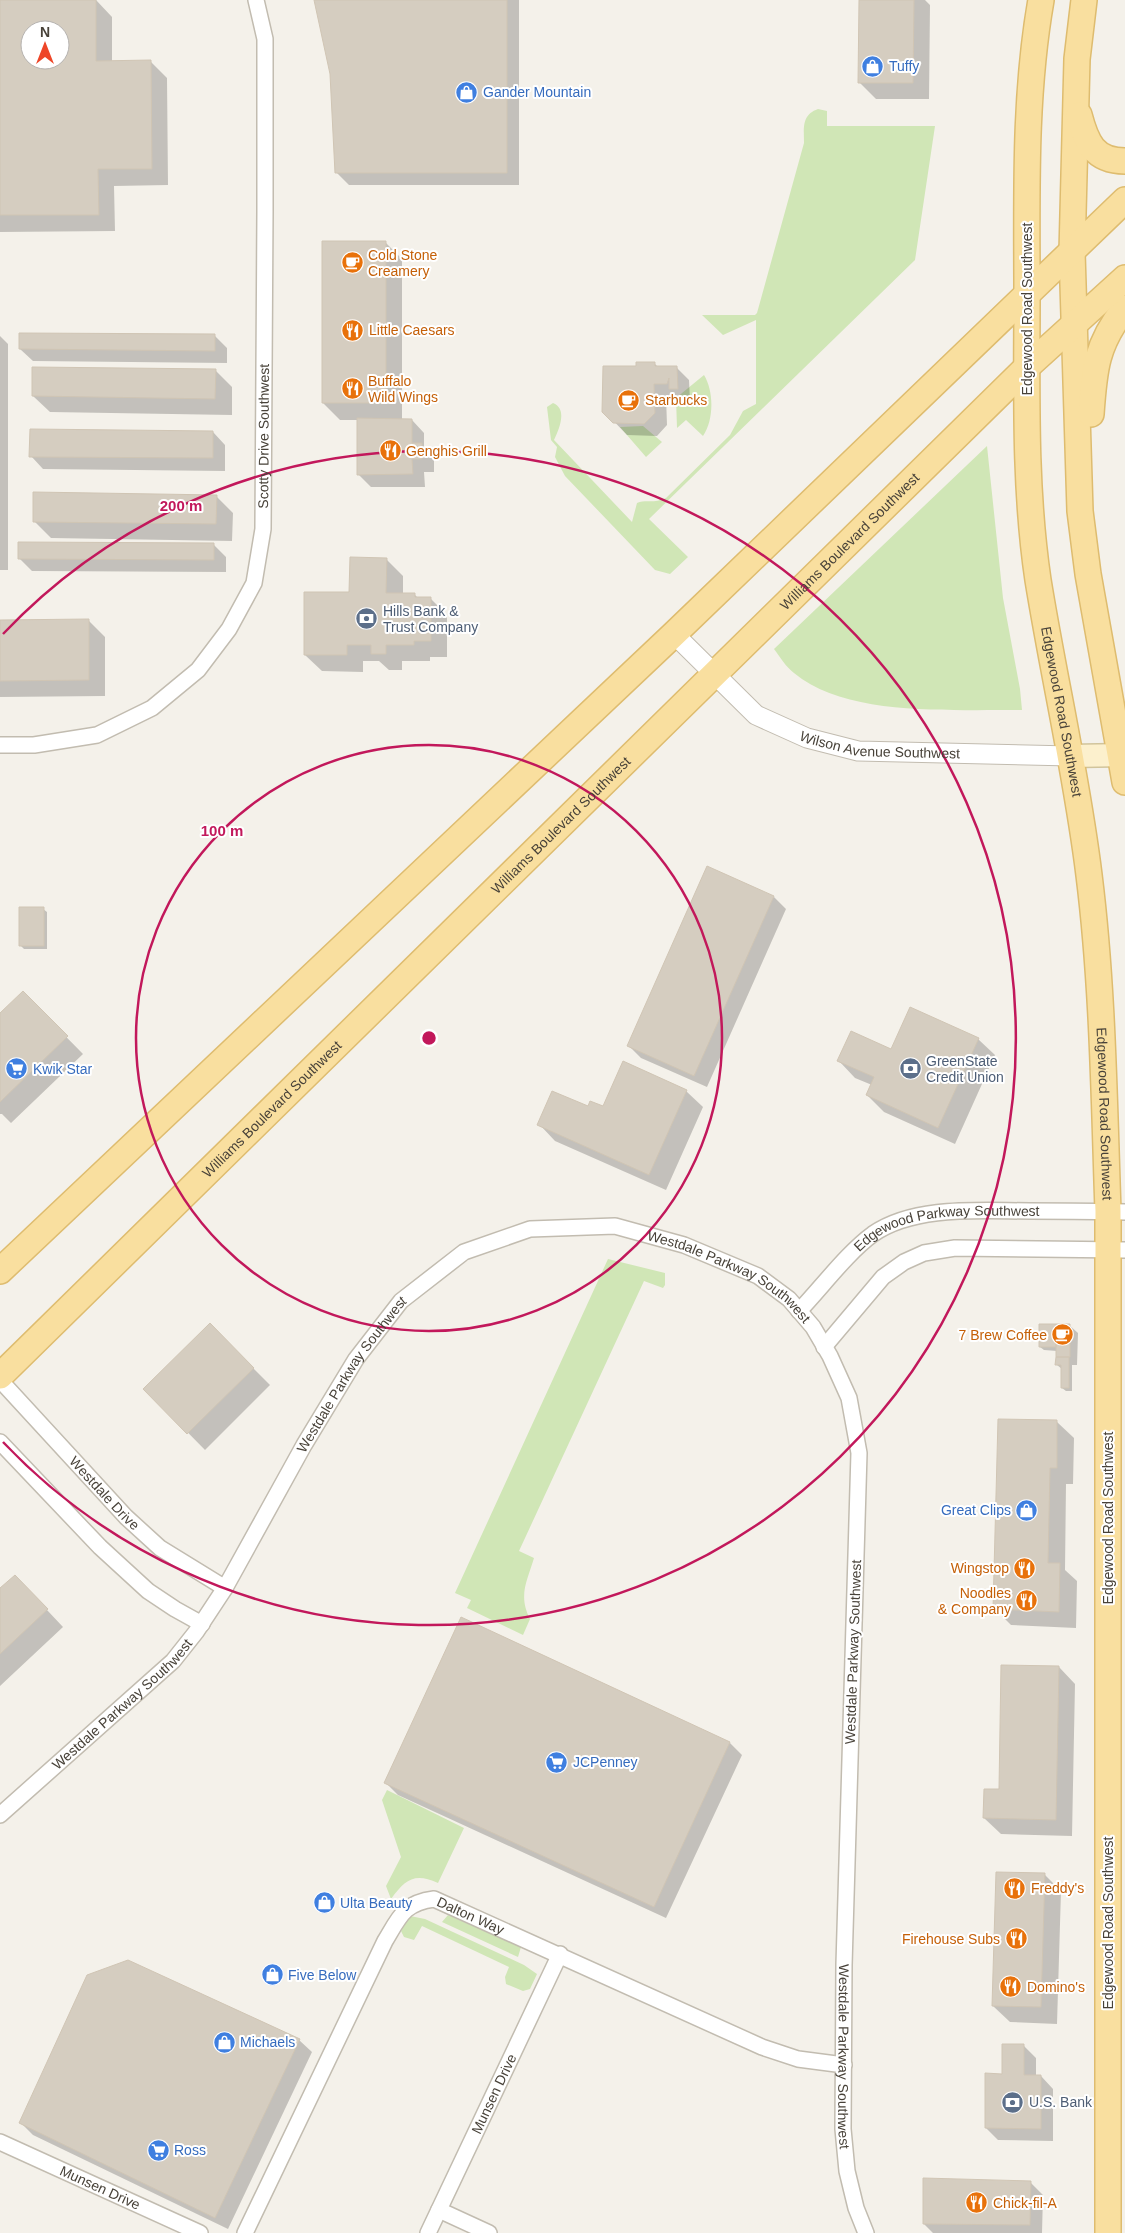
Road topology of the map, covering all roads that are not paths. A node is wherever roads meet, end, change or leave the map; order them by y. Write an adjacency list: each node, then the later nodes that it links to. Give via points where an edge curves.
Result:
1 (256, 0): 16 (street, Scotty Drive Southwest, via 266,39 263,529 254,583 229,629 198,670 152,708 97,735 34,745)
2 (1041, 0): 9 (main road, Edgewood Road Southwest, via 1032,74 1027,162)
3 (1084, 0): 4 (main road)
4 (1076, 103): 5 (main road, via 1085,137 1095,152 1114,161); 7 (main road)
5 (1125, 161)
6 (1125, 200): 7 (main road)
7 (1072, 252): 9 (main road); 11 (main road)
8 (1125, 278): 11 (main road, Williams Boulevard Southwest)
9 (1027, 295): 12 (main road, Edgewood Road Southwest); 14 (main road)
10 (1125, 308): 13 (main road, via 1102,342 1093,379)
11 (1074, 324): 12 (main road, Williams Boulevard Southwest); 13 (main road)
12 (1026, 367): 15 (main road, Williams Boulevard Southwest); 18 (main road, Edgewood Road Southwest, via 1030,513 1038,579)
13 (1080, 511): 17 (main road, via 1090,583)
14 (674, 634): 15 (street, Wilson Avenue Southwest); 22 (main road)
15 (713, 675): 18 (street, Wilson Avenue Southwest, via 756,715 807,738 858,751); 25 (main road, Williams Boulevard Southwest)
16 (0, 745)
17 (1123, 755): 18 (main road, Wilson Avenue Southwest); 19 (main road)
18 (1071, 756): 20 (main road, Edgewood Road Southwest, via 1089,876)
19 (1125, 782)
20 (1116, 1211): 21 (main road, Edgewood Road Southwest); 23 (street, Edgewood Parkway Southwest, via 968,1211 923,1215 890,1224 859,1248)
21 (1116, 1250): 24 (street, Edgewood Parkway Southwest, via 954,1248 924,1254 904,1262 883,1277); 39 (main road, Edgewood Road Southwest)
22 (0, 1271)
23 (799, 1311): 24 (street, Westdale Parkway Southwest, via 813,1326); 27 (street, Westdale Parkway Southwest, via 789,1299 758,1276 684,1245 615,1226 530,1229 464,1252 401,1301 363,1348 304,1445)
24 (824, 1347): 31 (street, Westdale Parkway Southwest, via 849,1398 859,1453)
25 (0, 1378): 27 (street, Westdale Drive, via 126,1517 160,1548)
26 (0, 1442): 28 (street, via 100,1547 148,1591)
27 (225, 1588): 28 (street, Westdale Parkway Southwest)
28 (202, 1624): 29 (street, Westdale Parkway Southwest, via 172,1661)
29 (0, 1814)
30 (560, 1954): 31 (street, Dalton Way, via 762,2047 798,2059); 33 (street, Munsen Drive); 35 (street, Dalton Way, via 434,1899 416,1902 406,1910 385,1941)
31 (844, 2066): 38 (street, Westdale Parkway Southwest, via 843,2129 847,2171)
32 (0, 2142): 34 (street, Munsen Drive)
33 (439, 2210): 36 (street, Munsen Drive); 37 (street)
34 (200, 2233)
35 (245, 2233)
36 (428, 2233)
37 (489, 2233)
38 (866, 2233)
39 (1108, 2233)

